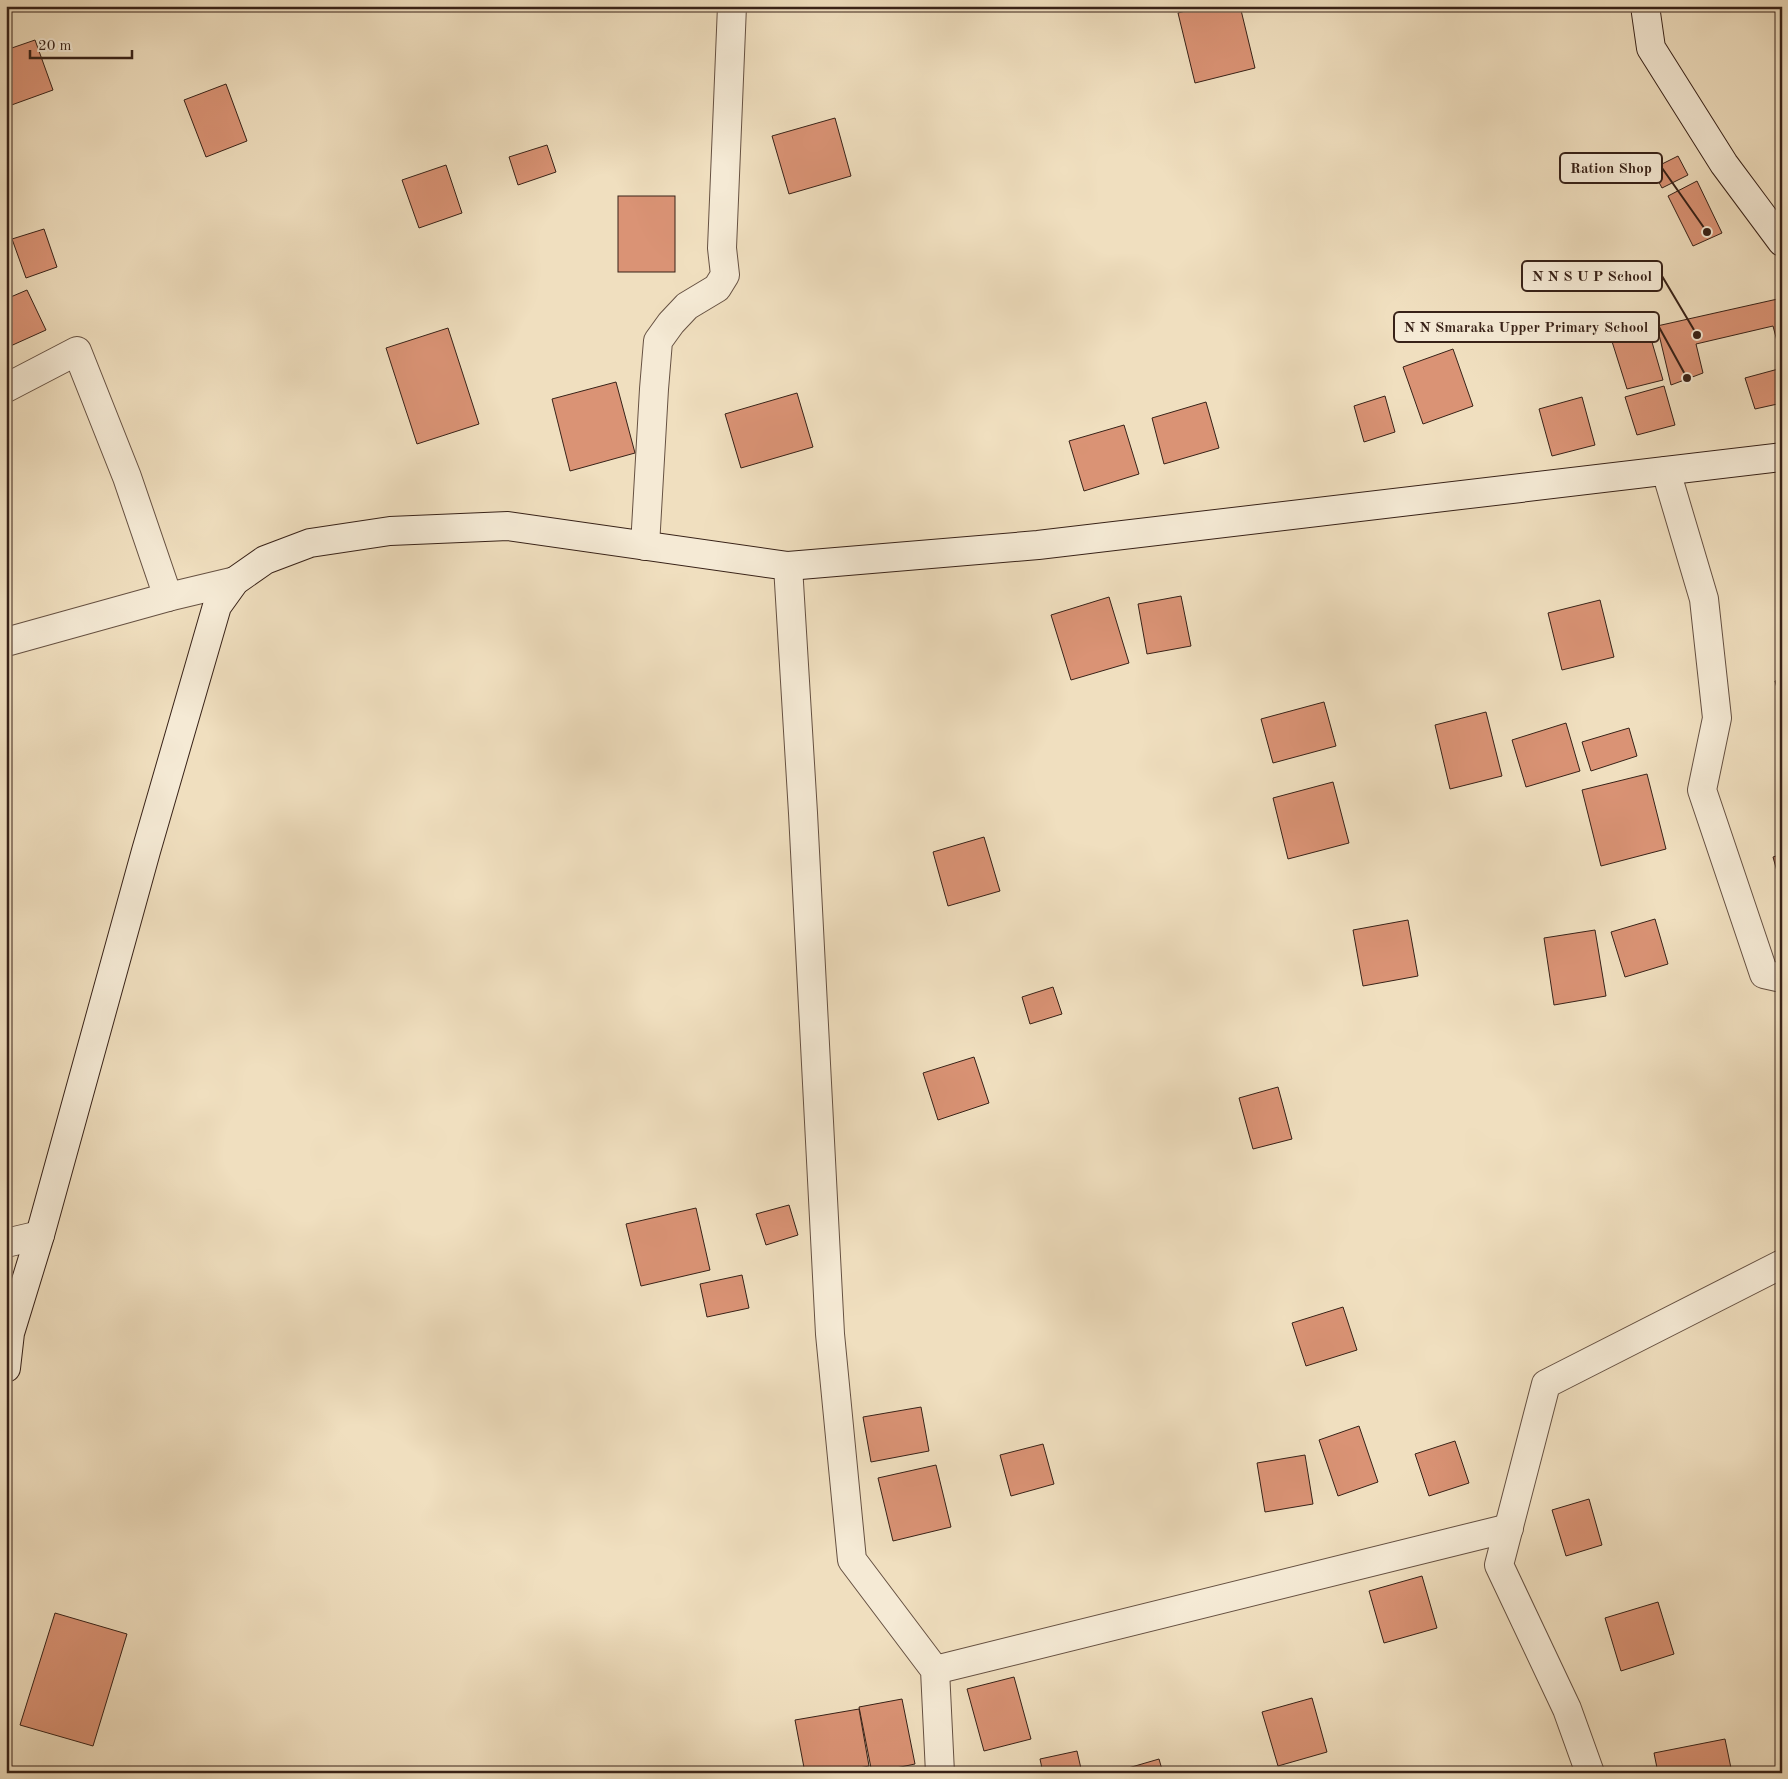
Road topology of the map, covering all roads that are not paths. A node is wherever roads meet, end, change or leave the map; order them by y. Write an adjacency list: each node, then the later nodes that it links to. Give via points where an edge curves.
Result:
1 (732, 6): 7 (street, via 722,248 725,275 717,288 687,306 658,341)
2 (1645, 6): 3 (street, via 1651,48 1724,164)
3 (1782, 242)
4 (6, 388): 10 (street, via 77,351 127,477)
5 (1782, 457): 6 (street)
6 (1666, 471): 8 (street, via 1038,545); 12 (street, via 1704,599 1717,718 1702,790 1764,974)
7 (646, 546): 8 (street); 9 (street, via 508,526 390,532 310,543 265,560)
8 (788, 566): 18 (street, via 830,1334 852,1560)
9 (235, 581): 10 (street); 13 (street, via 217,606)
10 (168, 597): 11 (street)
11 (6, 642)
12 (1782, 978)
13 (40, 1235): 14 (street); 16 (street, via 10,1333)
14 (6, 1243)
15 (1782, 1264): 17 (street, via 1546,1384)
16 (6, 1368)
17 (1509, 1528): 18 (street); 20 (street, via 1499,1565 1567,1708)
18 (935, 1670): 19 (street)
19 (940, 1773)
20 (1590, 1773)

